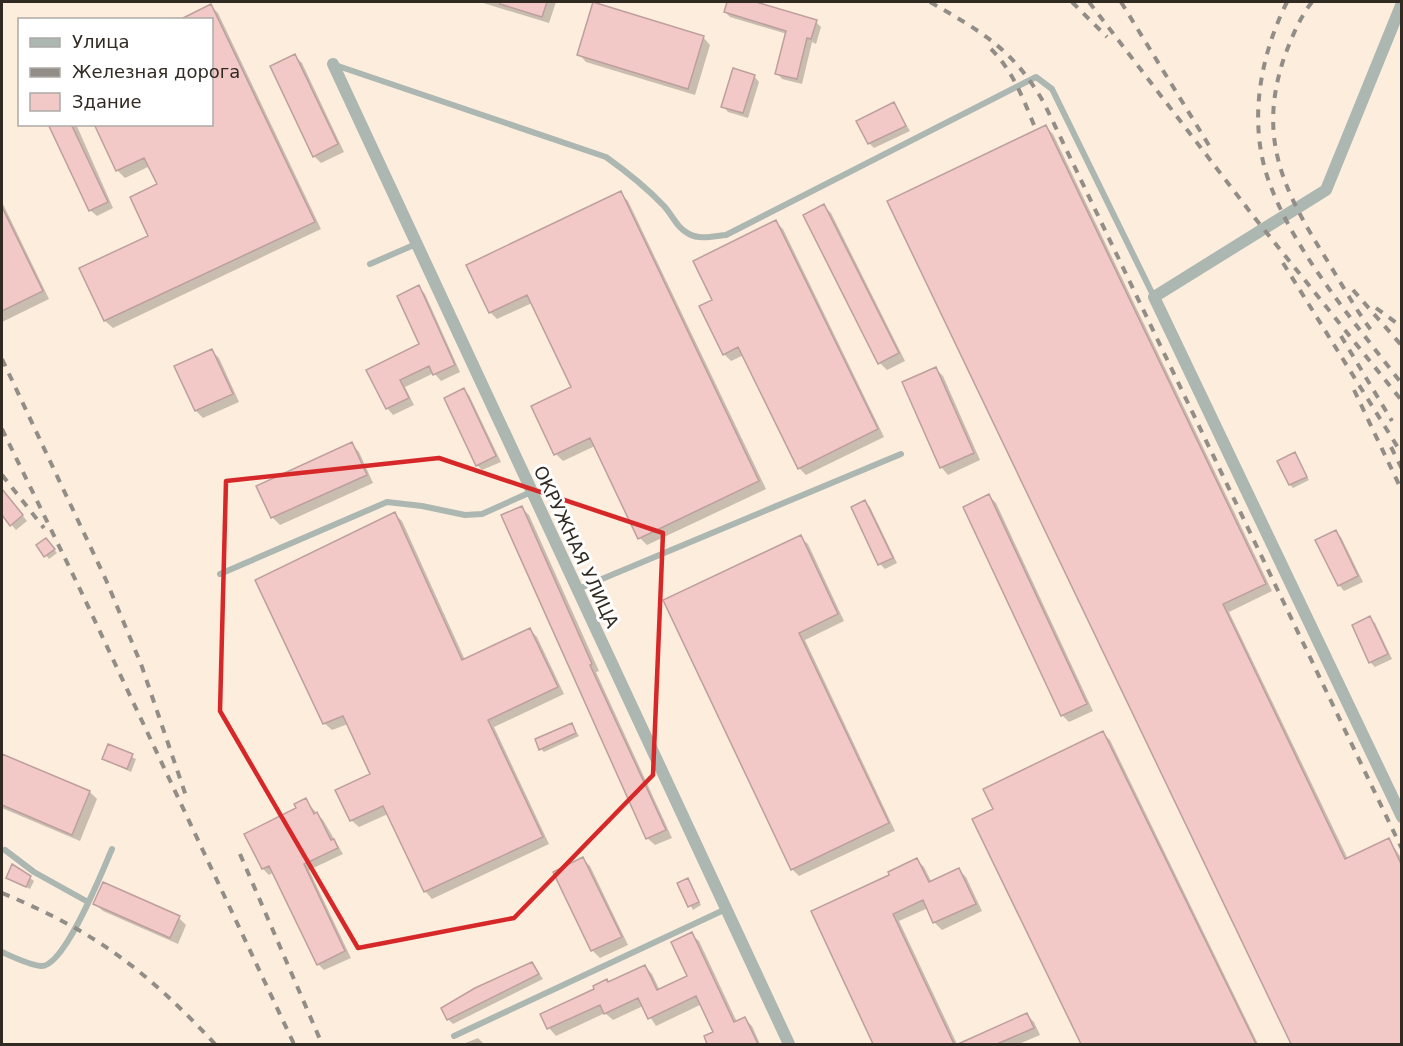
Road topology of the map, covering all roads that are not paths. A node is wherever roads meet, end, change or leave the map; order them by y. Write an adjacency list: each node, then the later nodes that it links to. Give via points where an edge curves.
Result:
1 (1401, 3): 5 (street, via 1326,190)
2 (333, 64): 3 (street, ОКРУЖНАЯ УЛИЦА); 5 (lane, via 606,157 665,207 676,225 703,238 726,235 1036,77 1052,89)
3 (416, 244): 4 (lane); 7 (street, ОКРУЖНАЯ УЛИЦА)
4 (370, 264)
5 (1154, 297): 10 (street)
6 (901, 454): 9 (lane)
7 (531, 492): 8 (lane, via 482,514 387,502); 9 (street, ОКРУЖНАЯ УЛИЦА)
8 (220, 574)
9 (576, 590): 14 (street, ОКРУЖНАЯ УЛИЦА)
10 (1401, 817)
11 (112, 849): 13 (lane)
12 (5, 850): 13 (lane, via 34,872)
13 (88, 902): 15 (lane, via 74,932 50,964 42,966)
14 (726, 909): 16 (lane); 17 (street, ОКРУЖНАЯ УЛИЦА)
15 (2, 952)
16 (454, 1036)
17 (789, 1044)

